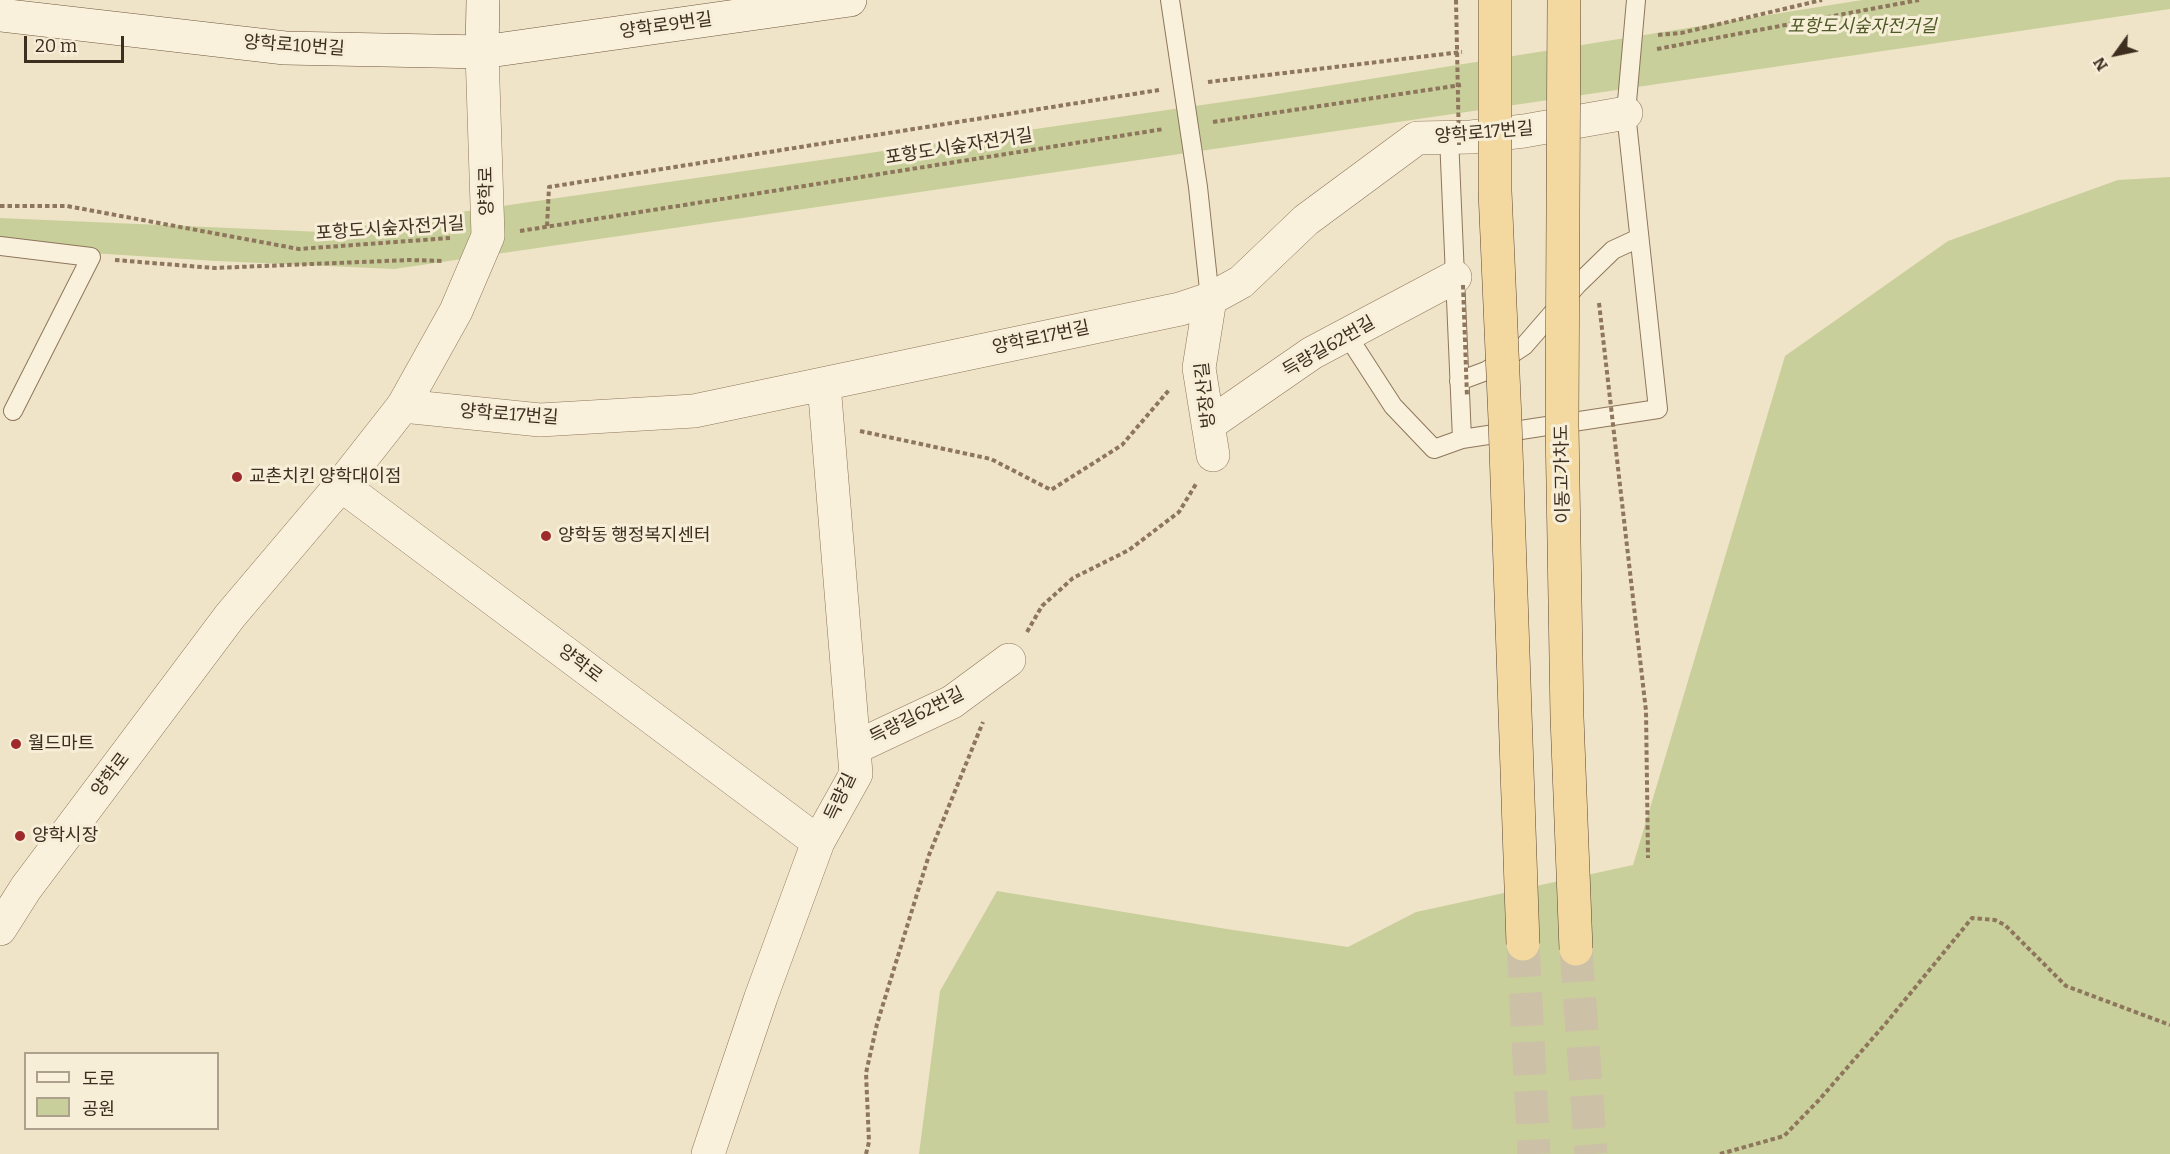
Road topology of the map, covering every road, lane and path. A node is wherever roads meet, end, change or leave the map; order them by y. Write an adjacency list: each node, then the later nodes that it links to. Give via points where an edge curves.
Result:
1 (483, 0): 11 (street, 양학로)
2 (850, 0): 11 (street, 양학로9번길)
3 (1170, 0): 16 (lane)
4 (1456, 0): 15 (path, bridge)
5 (1478, 0): 13 (main road, bridge, via 1487,32)
6 (1495, 0): 13 (main road, bridge)
7 (1564, 0): 42 (main road, 이동고가차도, bridge, via 1562,425)
8 (1636, 0): 12 (lane)
9 (1919, 0): 12 (path)
10 (2, 10): 11 (street, 양학로10번길, via 285,48)
11 (482, 52): 20 (street, 양학로)
12 (1631, 53): 14 (lane)
13 (1483, 78): 16 (path, 포항도시숲자전거길); 41 (main road, bridge, via 1495,191)
14 (1626, 113): 15 (street, 양학로17번길, via 1524,131); 18 (lane)
15 (1453, 123): 22 (lane); 24 (street, 양학로17번길, via 1417,138 1306,220 1241,282)
16 (1189, 125): 20 (path, 포항도시숲자전거길); 24 (lane)
17 (0, 206): 20 (path, 포항도시숲자전거길, via 67,206 299,249)
18 (1640, 238): 27 (lane, via 1613,250 1524,346 1486,371); 32 (lane, via 1658,410)
19 (0, 246): 21 (lane)
20 (482, 249): 21 (path, via 410,260 214,268); 29 (street, 양학로, via 456,311)
21 (91, 257): 30 (lane)
22 (1455, 277): 25 (street, 득량길62번길); 27 (lane)
23 (1598, 296): 39 (path, bridge, via 1646,711)
24 (1210, 299): 26 (street, 방장산길); 28 (street, 양학로17번길, via 1180,309)
25 (1347, 335): 32 (lane, via 1393,406 1434,449); 33 (street, 득량길62번길, via 1312,353)
26 (1199, 368): 31 (path, via 1174,384 1122,446 1051,490 991,459); 33 (street, 방장산길)
27 (1460, 381): 32 (lane)
28 (824, 384): 29 (street, 양학로17번길, via 694,411 540,420); 31 (street, 득량길)
29 (403, 406): 34 (street, 양학로)
30 (14, 411)
31 (827, 423): 37 (street, 득량길)
32 (1462, 439)
33 (1210, 440): 35 (path, via 1179,512 1129,550 1073,579 1042,606)
34 (341, 485): 38 (street, 양학로); 40 (street, 양학로, via 230,616 26,888)
35 (1009, 660): 37 (street, 득량길62번길, via 952,702)
36 (987, 714): 45 (path, via 929,855 877,1024 866,1073)
37 (854, 748): 38 (street, 득량길, via 856,774)
38 (819, 842): 44 (street, 득량길)
39 (1648, 858)
40 (0, 929)
41 (1523, 944)
42 (1576, 949)
43 (2170, 1025): 46 (path, via 2066,986 2005,925 1972,918 1886,1023 1784,1136)
44 (708, 1154)
45 (866, 1154)
46 (1720, 1154)

